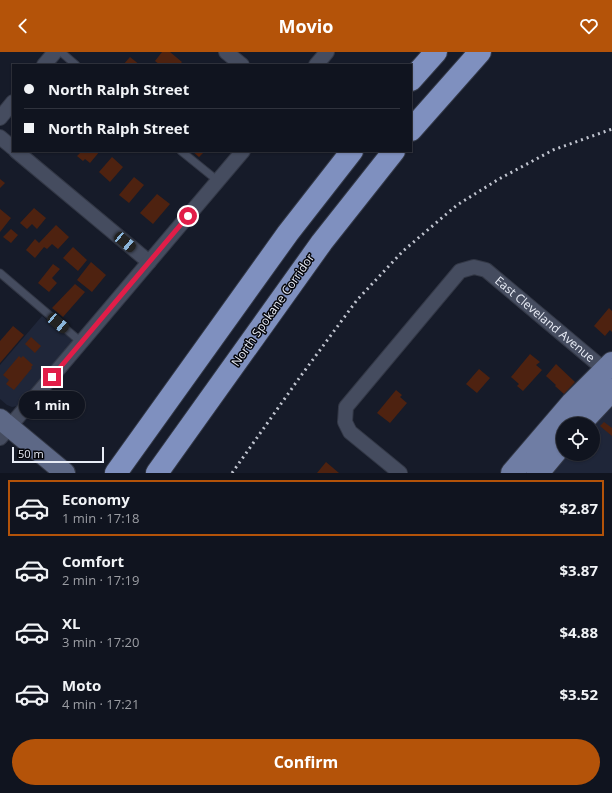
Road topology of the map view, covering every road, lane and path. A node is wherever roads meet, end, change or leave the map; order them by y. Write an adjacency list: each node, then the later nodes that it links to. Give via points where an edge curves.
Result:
1 (55, 52): 7 (street)
2 (61, 52): 8 (lane)
3 (226, 52): 9 (street)
4 (327, 52): 10 (street)
5 (436, 52): 11 (highway)
6 (480, 52): 14 (highway)
7 (45, 64)
8 (75, 64)
9 (241, 64)
10 (317, 64)
11 (412, 79)
12 (12, 103): 13 (street)
13 (0, 118)
14 (412, 129)
15 (0, 137): 16 (street)
16 (12, 147)
17 (17, 152): 23 (street)
18 (182, 152): 22 (lane)
19 (242, 152): 22 (street)
20 (351, 152): 31 (highway, via 288,233)
21 (393, 152): 32 (highway, North Spokane Corridor, via 322,242)
22 (218, 181): 23 (street)
23 (149, 262): 25 (street)
24 (0, 274): 25 (lane)
25 (81, 342): 28 (street)
26 (610, 375): 27 (main road); 33 (street, East Cleveland Avenue, via 486,270 474,267 460,271 346,407 345,422 350,432); 34 (main road, via 572,403)
27 (584, 417)
28 (3, 428): 30 (main road)
29 (556, 451): 35 (main road)
30 (65, 473)
31 (116, 473)
32 (158, 473)
33 (400, 473)
34 (512, 473)
35 (538, 473)

